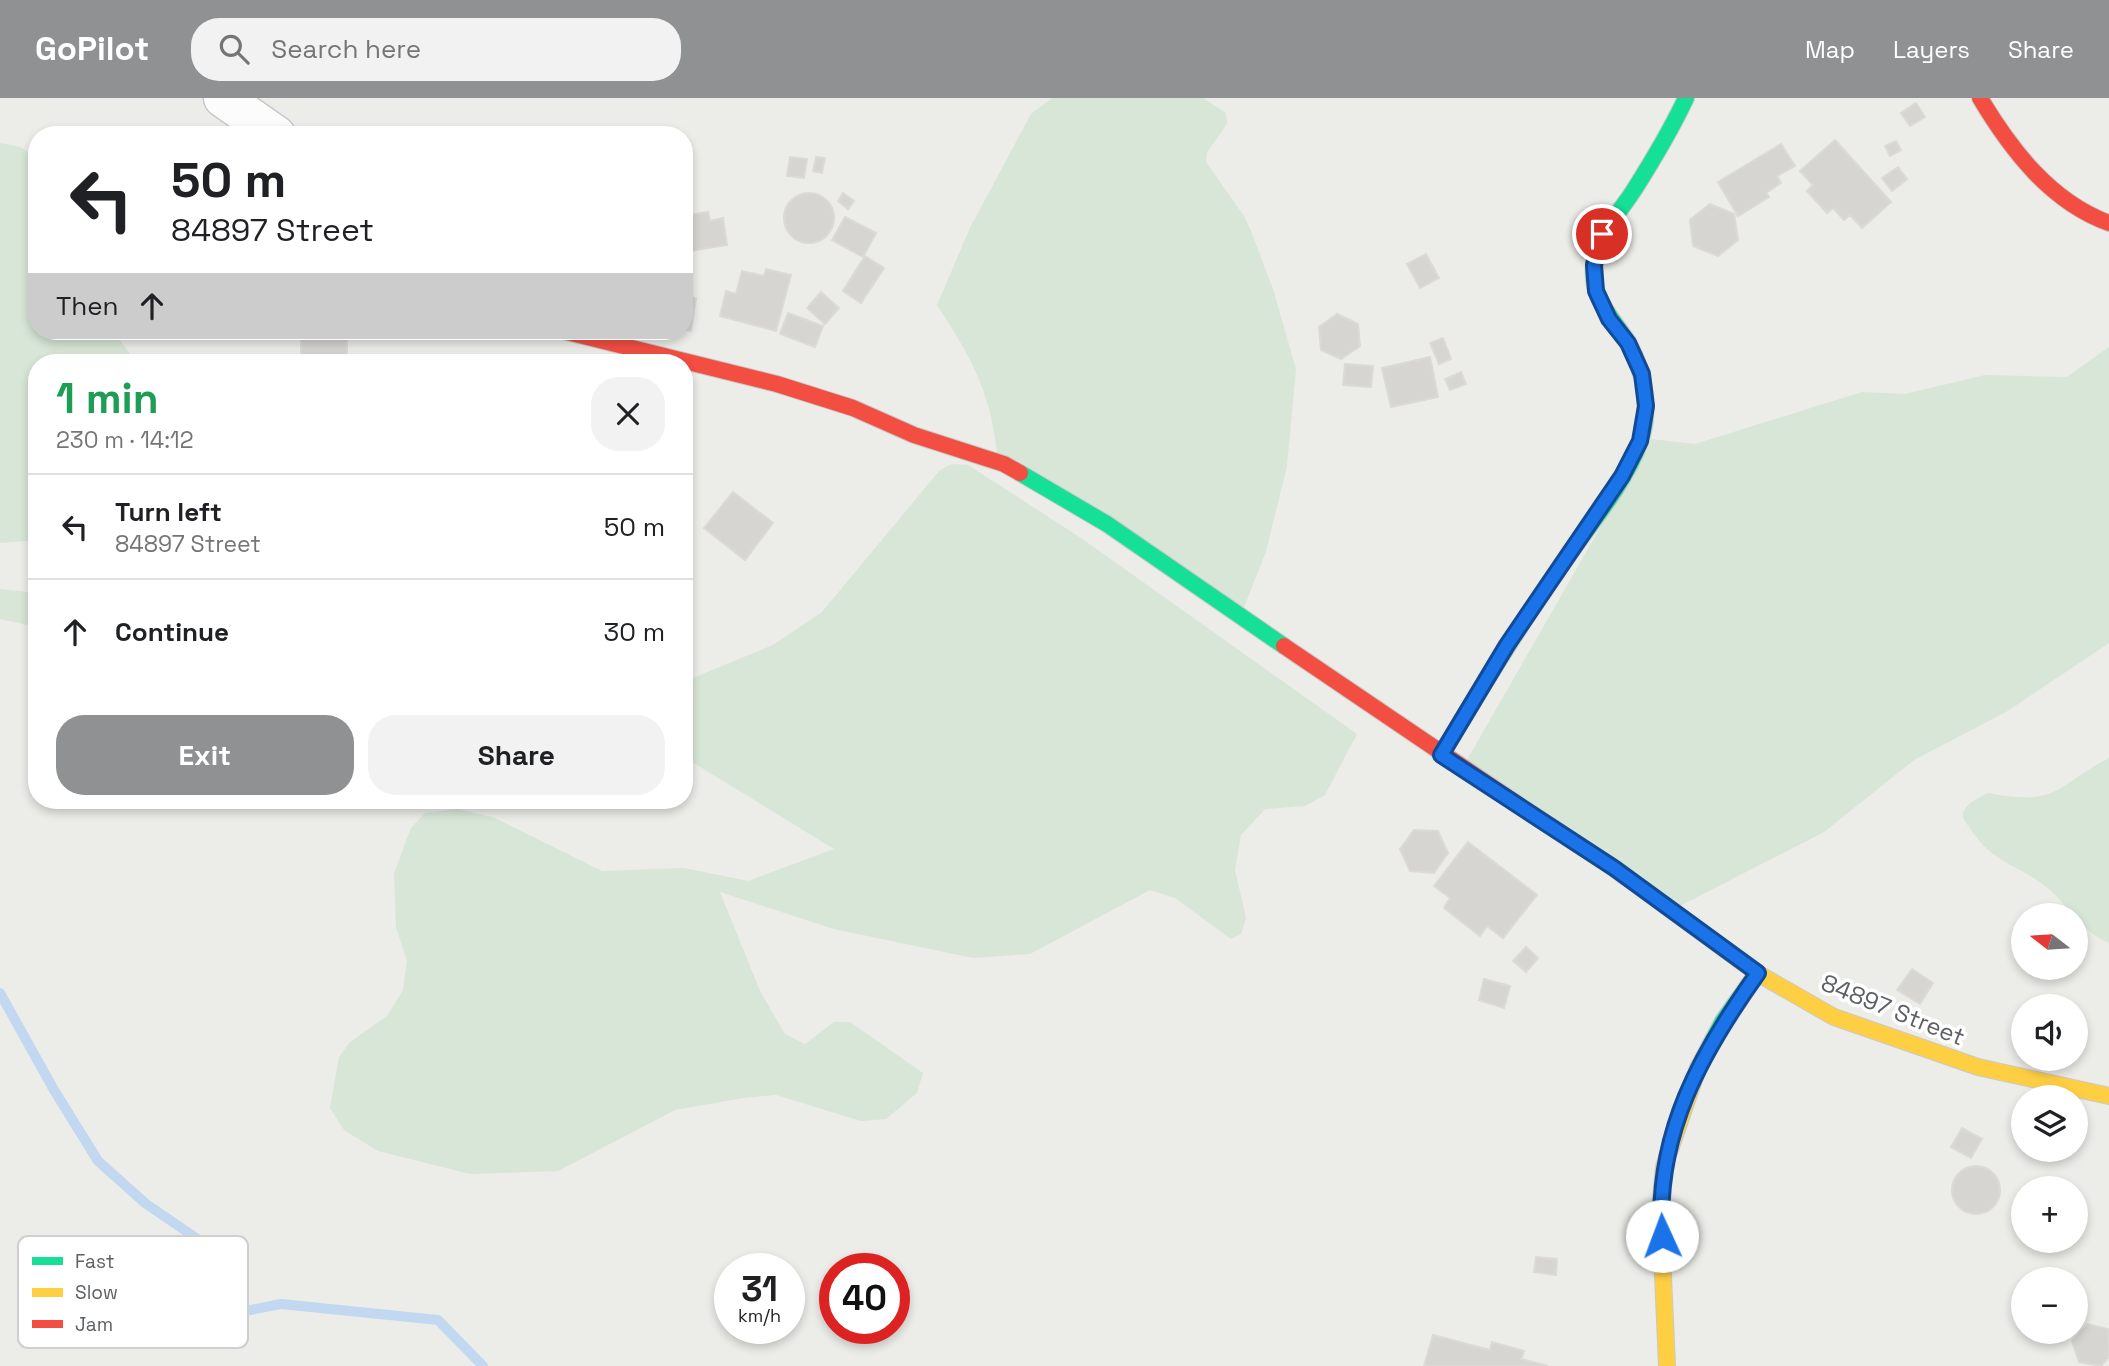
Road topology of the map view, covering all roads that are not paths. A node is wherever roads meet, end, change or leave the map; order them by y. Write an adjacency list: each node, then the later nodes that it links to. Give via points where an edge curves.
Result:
1 (223, 98): 4 (street)
2 (1686, 98): 9 (street, via 1632,193 1602,234 1594,265 1596,291 1642,374 1646,406 1640,441 1622,476 1507,645)
3 (1980, 98): 5 (street, via 1995,125 2049,185 2078,210)
4 (263, 126)
5 (2109, 223)
6 (599, 340): 7 (street, 84897 Street)
7 (656, 354)
8 (693, 363): 9 (street, 84897 Street, via 853,408 914,435 1004,464 1107,524)
9 (1441, 755): 10 (street, 84897 Street, via 1614,868)
10 (1758, 973): 11 (street, 84897 Street, via 1834,1017 1903,1043 1978,1067); 12 (street, via 1723,1021 1692,1080 1664,1167 1660,1208)
11 (2109, 1096)
12 (1667, 1366)

